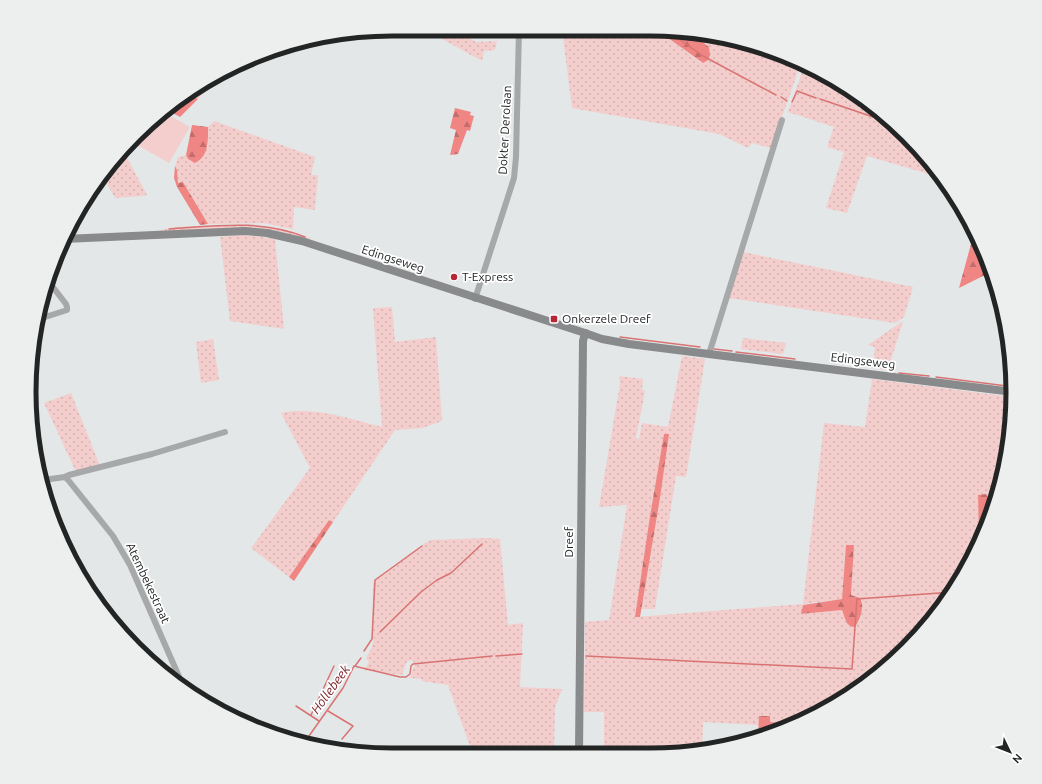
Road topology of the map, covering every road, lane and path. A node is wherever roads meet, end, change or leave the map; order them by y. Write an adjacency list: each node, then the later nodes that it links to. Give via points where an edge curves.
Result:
1 (519, 36): 5 (street, Dokter Derolaan, via 514,178)
2 (782, 120): 8 (street)
3 (71, 239): 5 (main road, Edingseweg, via 245,231 267,233 286,236)
4 (52, 286): 6 (street, via 67,307 66,310)
5 (475, 299): 7 (main road, Edingseweg)
6 (44, 317)
7 (585, 333): 8 (main road, Edingseweg, via 630,344); 14 (main road, Dreef, via 582,347)
8 (709, 354): 9 (main road, Edingseweg)
9 (1006, 391)
10 (225, 432): 11 (street)
11 (65, 477): 12 (street); 13 (street, Atembekestraat, via 105,525 130,565)
12 (47, 479)
13 (179, 677)
14 (579, 748)

